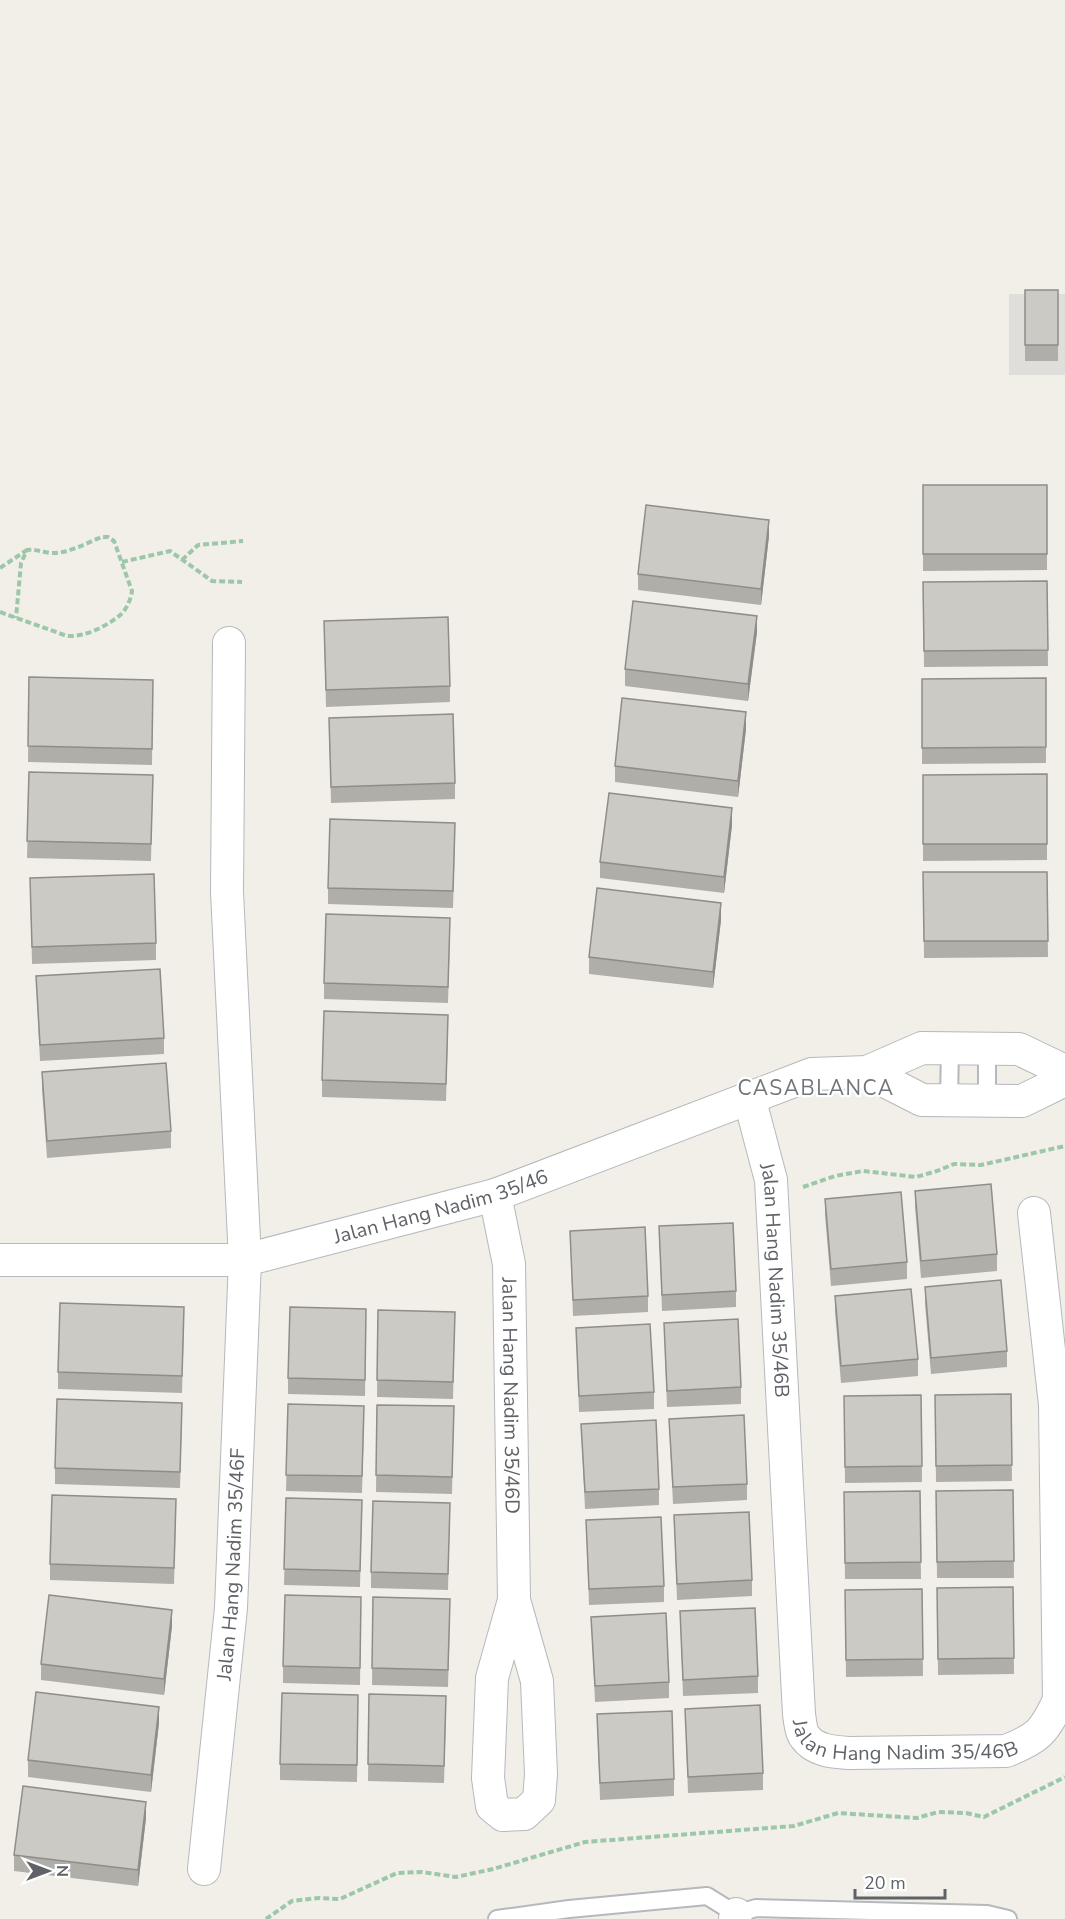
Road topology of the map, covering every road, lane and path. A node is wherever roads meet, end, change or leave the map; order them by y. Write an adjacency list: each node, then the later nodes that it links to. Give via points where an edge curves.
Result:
1 (243, 541): 3 (path, via 198,545)
2 (27, 550): 4 (path, via 63,552 108,537 114,541); 5 (path); 8 (path, via 21,563)
3 (182, 560): 4 (path, via 170,551); 6 (path, via 212,581)
4 (122, 562): 8 (path, via 131,599 121,615 88,633 67,636)
5 (0, 568)
6 (242, 582)
7 (0, 612): 8 (path)
8 (16, 618)
9 (229, 643): 23 (street, Jalan Hang Nadim 35/46F, via 227,892)
10 (950, 1048): 11 (street, Jalan Hang Nadim 35/46); 13 (street, Jalan Hang Nadim 35/46, via 922,1048); 16 (lane)
11 (987, 1048): 12 (street, Jalan Hang Nadim 35/46, via 1019,1049); 17 (lane)
12 (1065, 1071)
13 (867, 1072): 15 (street, Jalan Hang Nadim 35/46, via 812,1074); 16 (street, Jalan Hang Nadim 35/46, via 922,1100)
14 (1065, 1080): 17 (street, Jalan Hang Nadim 35/46, via 1022,1101)
15 (749, 1096): 19 (street, Jalan Hang Nadim 35/46B); 20 (street, Jalan Hang Nadim 35/46)
16 (949, 1100): 17 (street, Jalan Hang Nadim 35/46)
17 (987, 1101)
18 (1065, 1146): 19 (path, via 981,1165 954,1164 916,1177 863,1171 792,1191)
19 (772, 1191): 21 (street, Jalan Hang Nadim 35/46B, via 799,1714 804,1736 831,1752 1006,1751 1028,1742 1047,1725 1059,1700 1055,1405)
20 (495, 1195): 23 (street, Jalan Hang Nadim 35/46); 24 (street, Jalan Hang Nadim 35/46D, via 509,1264)
21 (1034, 1213)
22 (0, 1260): 23 (street, Jalan Hang Nadim 35/46)
23 (245, 1260): 26 (street, Jalan Hang Nadim 35/46F, via 231,1608)
24 (513, 1600): 24 (street, Jalan Hang Nadim 35/46D, via 537,1681 541,1774 539,1800 524,1814 503,1815 492,1806 488,1778 492,1678)
25 (1065, 1777): 28 (path, via 984,1818 966,1812 938,1812 917,1818 838,1813 794,1826 585,1842 456,1877 397,1873 340,1899 292,1901)
26 (204, 1869)
27 (736, 1917): 29 (lane, via 707,1896); 30 (lane, via 756,1908 987,1914)
28 (266, 1919)
29 (497, 1919)
30 (1008, 1919)

